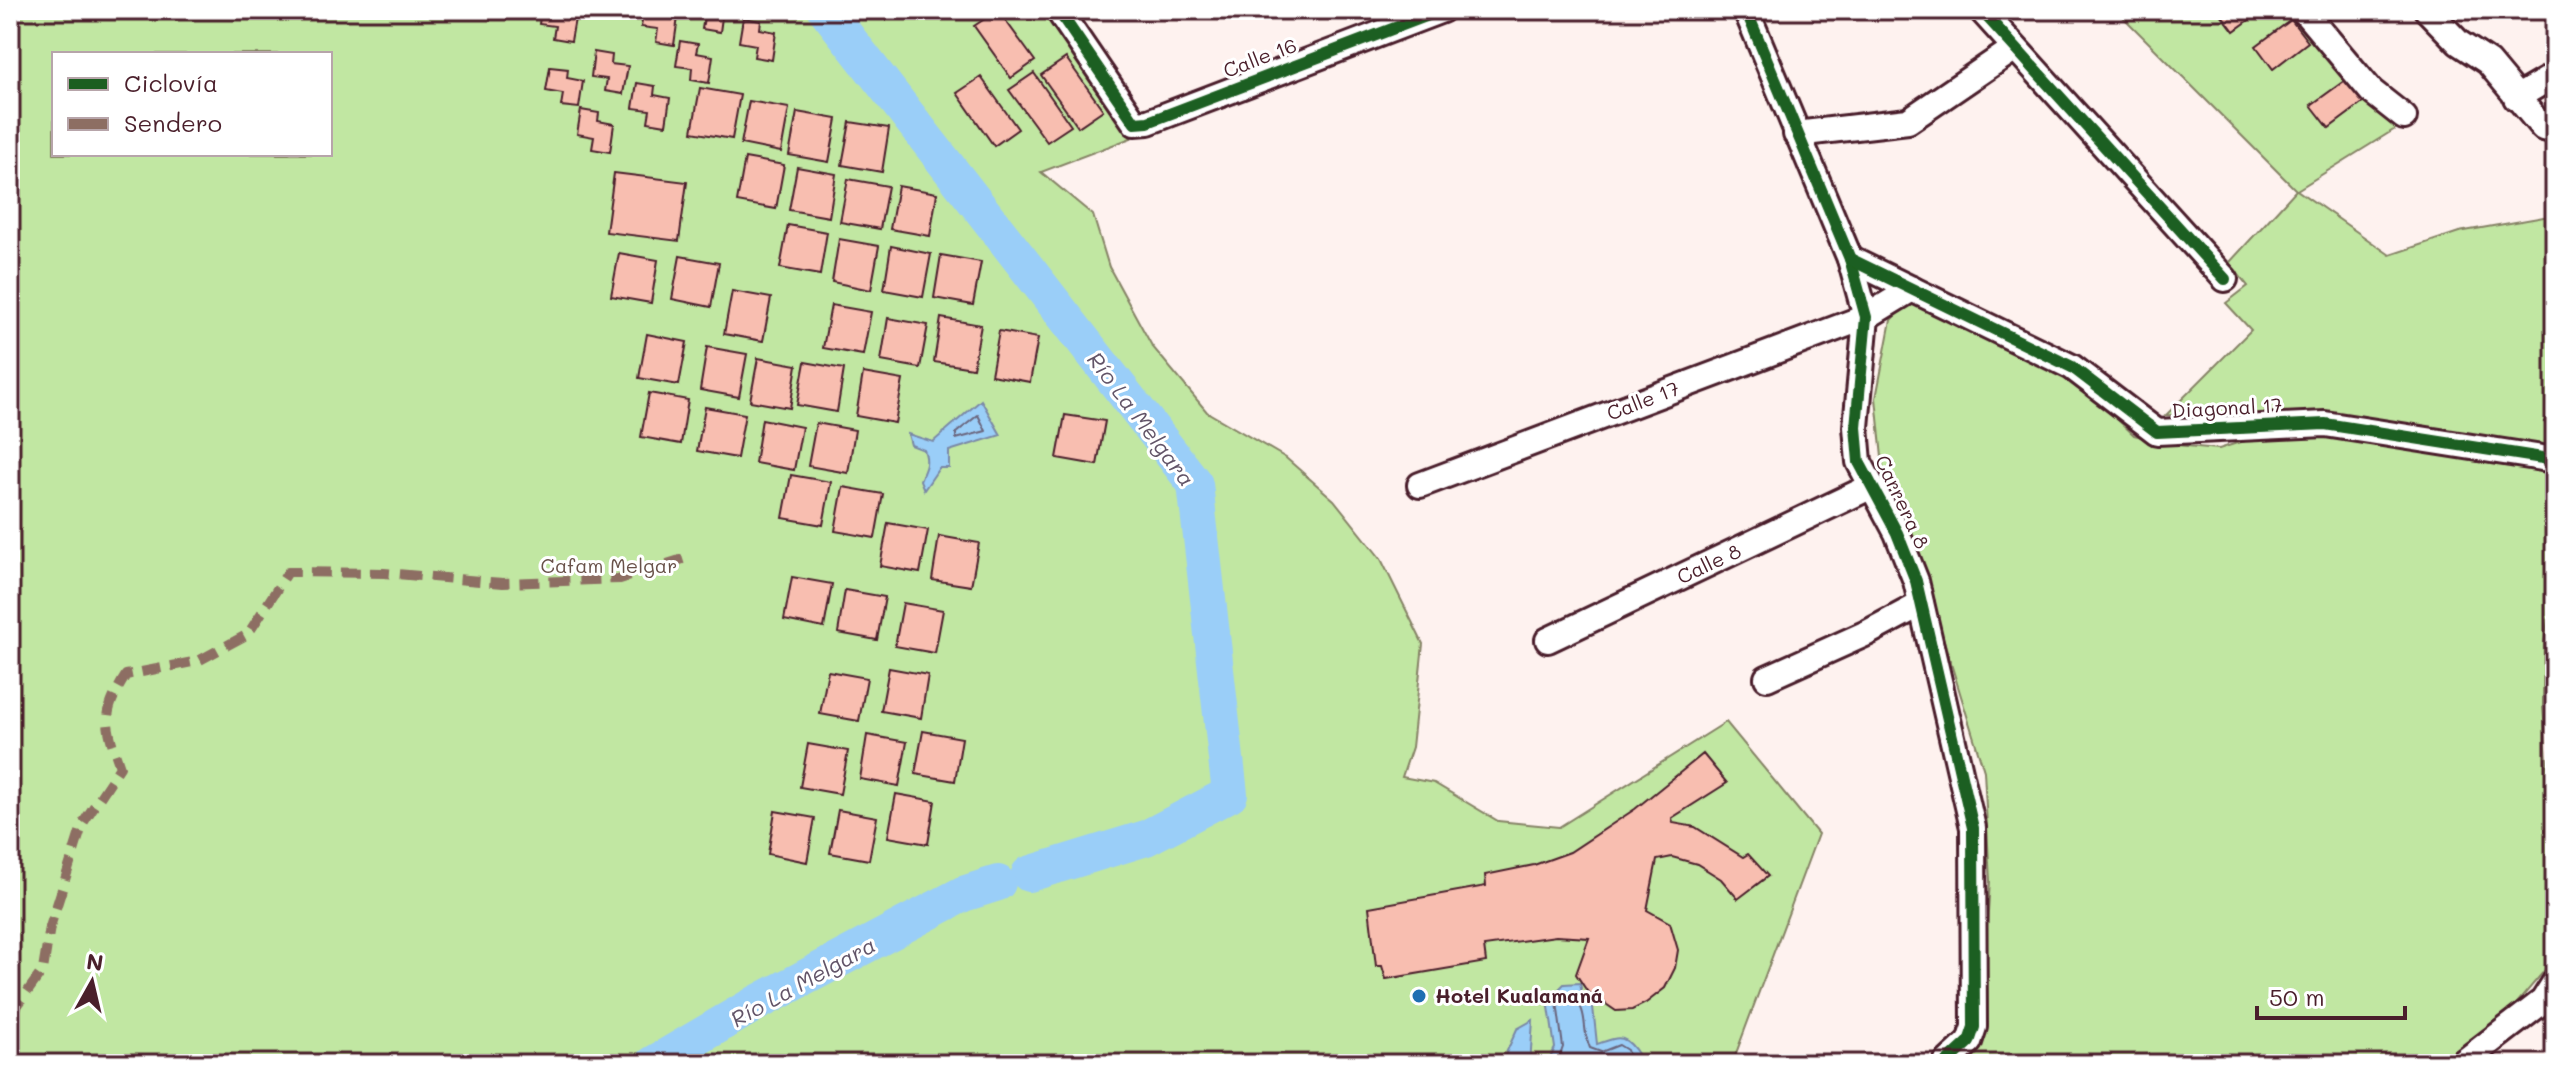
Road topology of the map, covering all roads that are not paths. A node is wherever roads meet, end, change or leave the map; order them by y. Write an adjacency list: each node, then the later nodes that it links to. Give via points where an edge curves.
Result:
1 (1058, 10): 2 (street, Calle 16, via 1135,123)
2 (1442, 10)
3 (1746, 10): 12 (street, Carrera 8)
4 (1981, 10): 7 (street)
5 (2303, 10): 10 (street, via 2371,91)
6 (2434, 12): 9 (street, via 2459,43 2488,62)
7 (2015, 48): 12 (street, via 1908,121); 14 (street)
8 (2555, 75): 9 (street)
9 (2516, 98): 11 (street)
10 (2404, 117)
11 (2552, 131)
12 (1796, 134): 13 (street, Carrera 8)
13 (1850, 259): 15 (street, Diagonal 17); 16 (street, Carrera 8)
14 (2225, 279)
15 (1912, 289): 16 (street, Calle 17); 17 (street, Diagonal 17, via 2072,367 2157,432 2325,424)
16 (1866, 317): 18 (street, Calle 17); 19 (street, Carrera 8, via 1856,427 1859,462)
17 (2555, 460)
18 (1420, 485)
19 (1870, 487): 20 (street, Carrera 8, via 1897,533); 21 (street, Calle 8)
20 (1921, 604): 22 (street); 24 (street, Carrera 8, via 1973,828 1974,1027 1969,1042)
21 (1548, 640)
22 (1767, 678)
23 (2555, 982): 25 (street, via 2543,1001)
24 (1945, 1064)
25 (2461, 1064)

